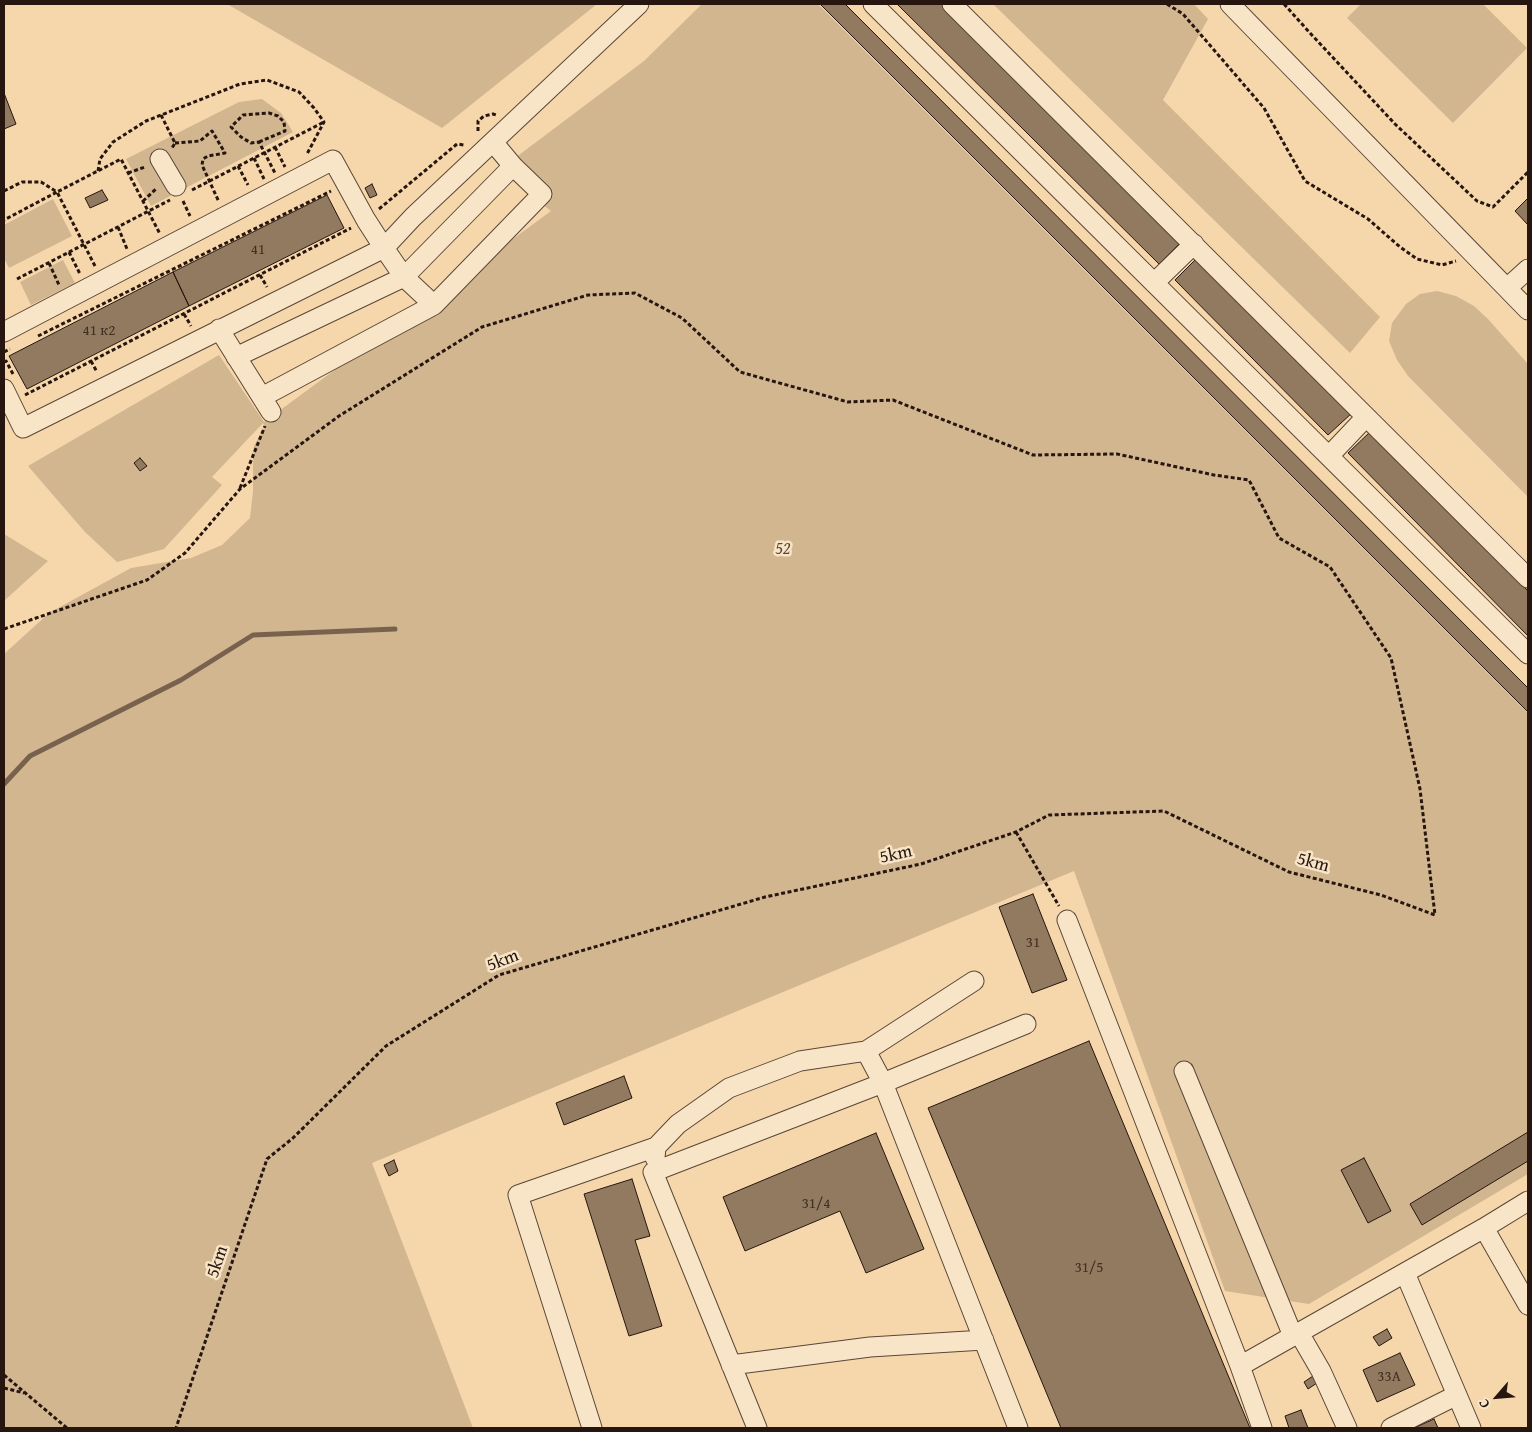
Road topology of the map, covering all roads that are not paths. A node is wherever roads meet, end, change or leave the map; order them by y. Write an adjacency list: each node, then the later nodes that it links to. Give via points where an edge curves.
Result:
1 (639, 4): 5 (street)
2 (873, 4): 13 (street)
3 (952, 4): 9 (street)
4 (1230, 4): 14 (street)
5 (493, 142): 7 (street); 10 (street)
6 (152, 163): 8 (street)
7 (513, 166): 12 (street); 15 (street, via 542,194)
8 (176, 186)
9 (1194, 244): 13 (street); 21 (street)
10 (384, 248): 12 (street); 17 (street); 18 (street, via 334,160 102,281)
11 (1528, 269): 14 (street)
12 (404, 276): 15 (street); 19 (street)
13 (1154, 283): 22 (street)
14 (1507, 288): 16 (street)
15 (434, 305): 19 (street, via 266,404)
16 (1528, 310)
17 (219, 329): 19 (street); 20 (street, via 23,428)
18 (8, 340)
19 (236, 357)
20 (7, 396)
21 (1366, 417): 22 (street); 23 (street)
22 (1329, 456): 24 (street)
23 (1528, 578)
24 (1528, 654)
25 (1067, 920): 40 (street)
26 (974, 981): 28 (street)
27 (1026, 1024): 30 (street)
28 (866, 1051): 30 (street); 31 (street, via 800,1061 729,1088 678,1124)
29 (1184, 1071): 37 (street)
30 (883, 1083): 32 (street); 38 (street)
31 (656, 1147): 32 (street); 42 (street, via 518,1195)
32 (653, 1172): 39 (street)
33 (1528, 1201): 34 (street)
34 (1484, 1228): 35 (street); 36 (street)
35 (1405, 1273): 37 (street); 41 (street)
36 (1528, 1305)
37 (1296, 1334): 40 (street); 46 (street, via 1321,1371)
38 (984, 1340): 39 (street, via 870,1347); 44 (street)
39 (731, 1365): 43 (street)
40 (1240, 1366): 45 (street)
41 (1457, 1395): 47 (street); 48 (street)
42 (592, 1428)
43 (756, 1428)
44 (1018, 1428)
45 (1262, 1428)
46 (1347, 1428)
47 (1391, 1428)
48 (1471, 1428)

